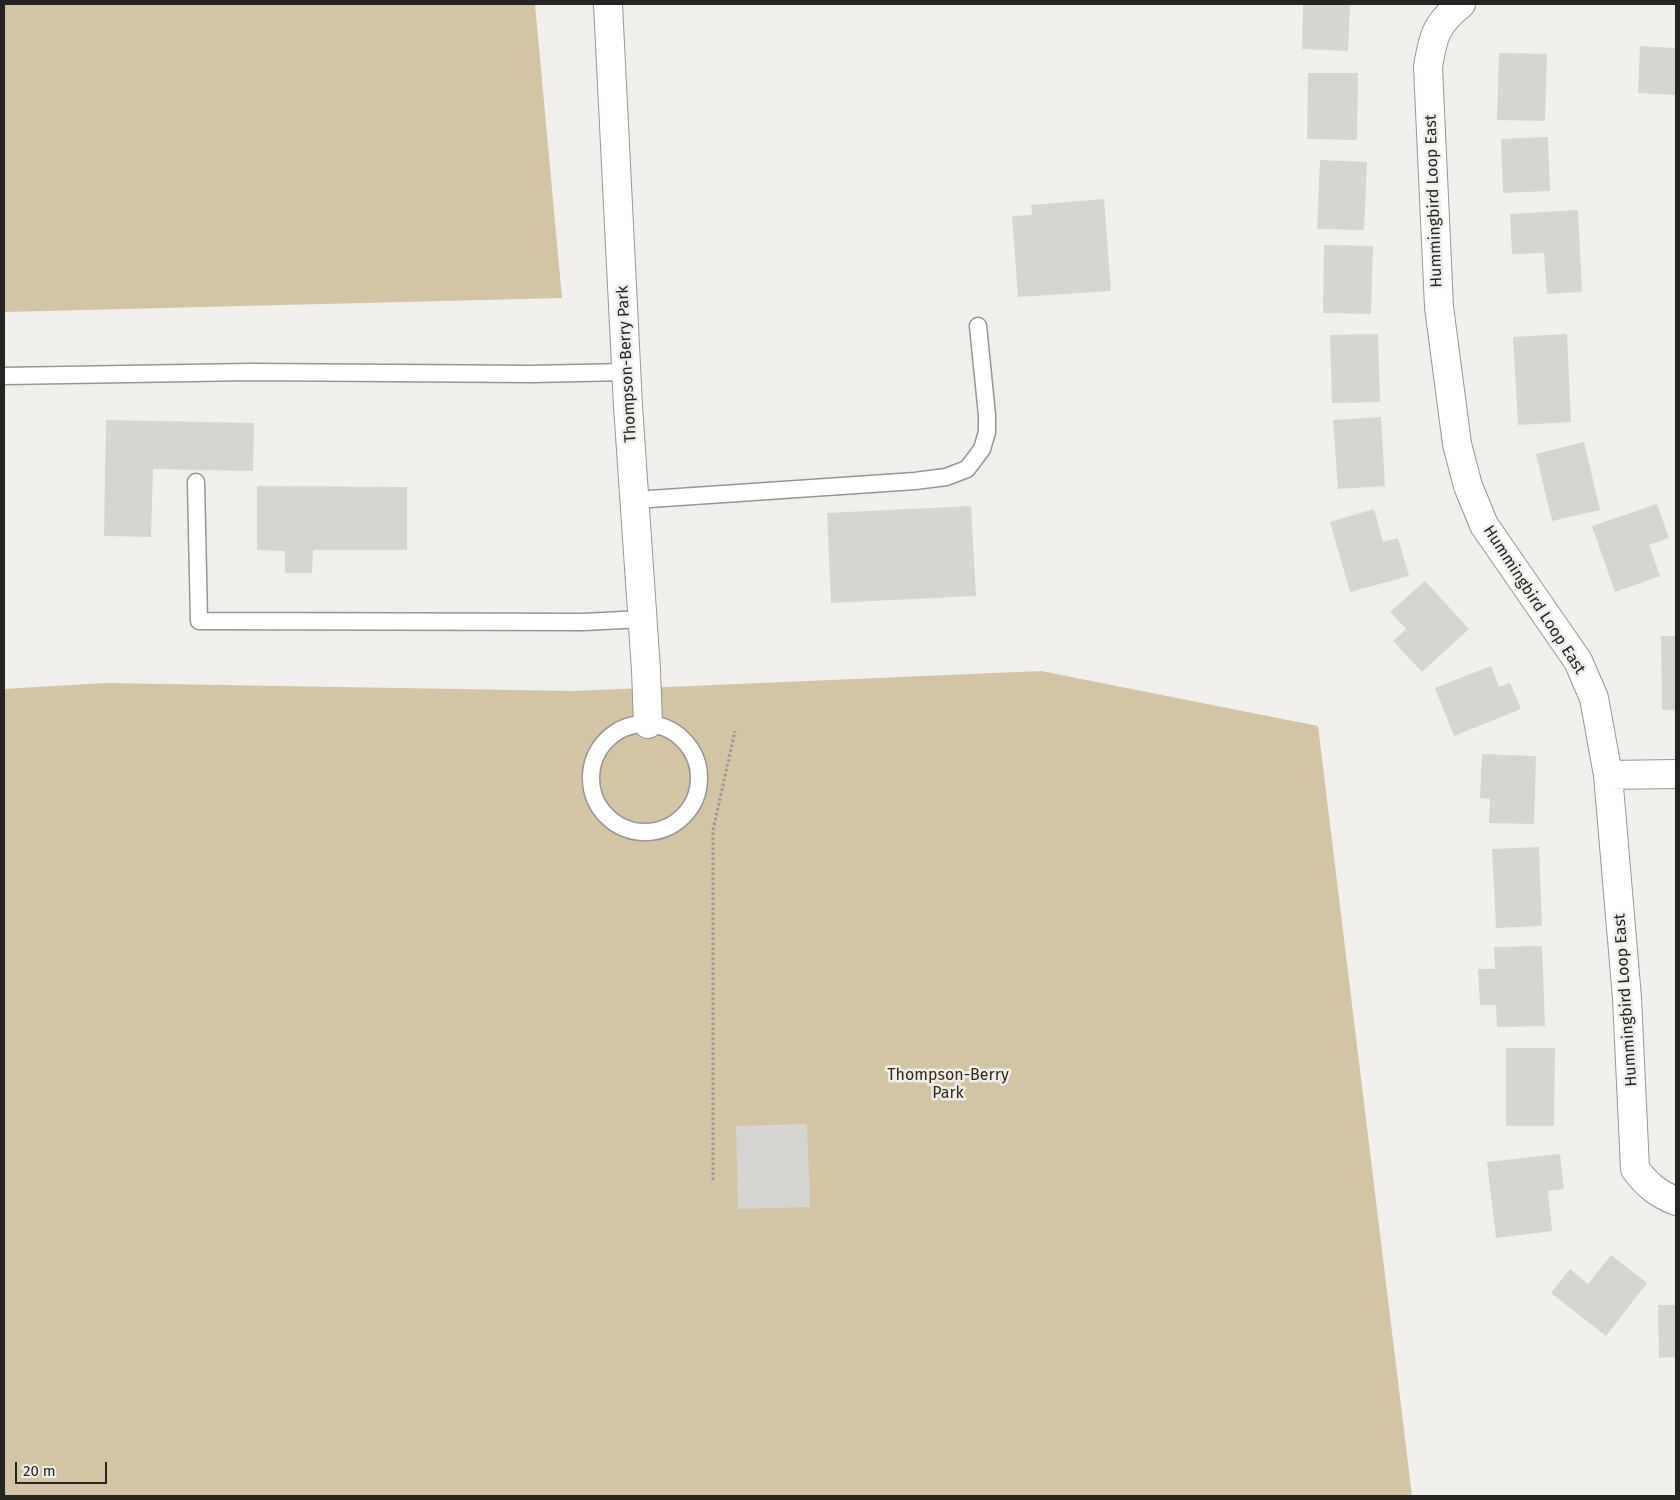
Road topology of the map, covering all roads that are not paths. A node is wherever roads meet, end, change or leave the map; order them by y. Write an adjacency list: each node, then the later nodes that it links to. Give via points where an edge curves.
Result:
1 (608, 4): 4 (street, Thompson-Berry Park)
2 (1461, 4): 11 (street, Hummingbird Loop East, via 1447,16 1432,40 1428,67 1438,306 1457,444 1468,486 1484,525 1578,662 1594,698)
3 (978, 326): 7 (lane, via 987,432 982,449 967,469 946,477 914,481)
4 (627, 372): 5 (lane); 7 (street, Thompson-Berry Park)
5 (4, 376)
6 (196, 482): 8 (lane, via 199,621 583,622)
7 (635, 500): 8 (street, Thompson-Berry Park)
8 (643, 619): 9 (street, Thompson-Berry Park)
9 (648, 724): 9 (lane, via 666,728 683,738 694,753 700,771 699,790 692,808 679,822 662,831 643,833 626,830 611,821 592,793 590,776 602,745 615,733 631,726)
10 (1676, 774): 11 (street)
11 (1608, 775): 12 (street, Hummingbird Loop East, via 1627,998 1636,1169 1661,1195)
12 (1676, 1201)

